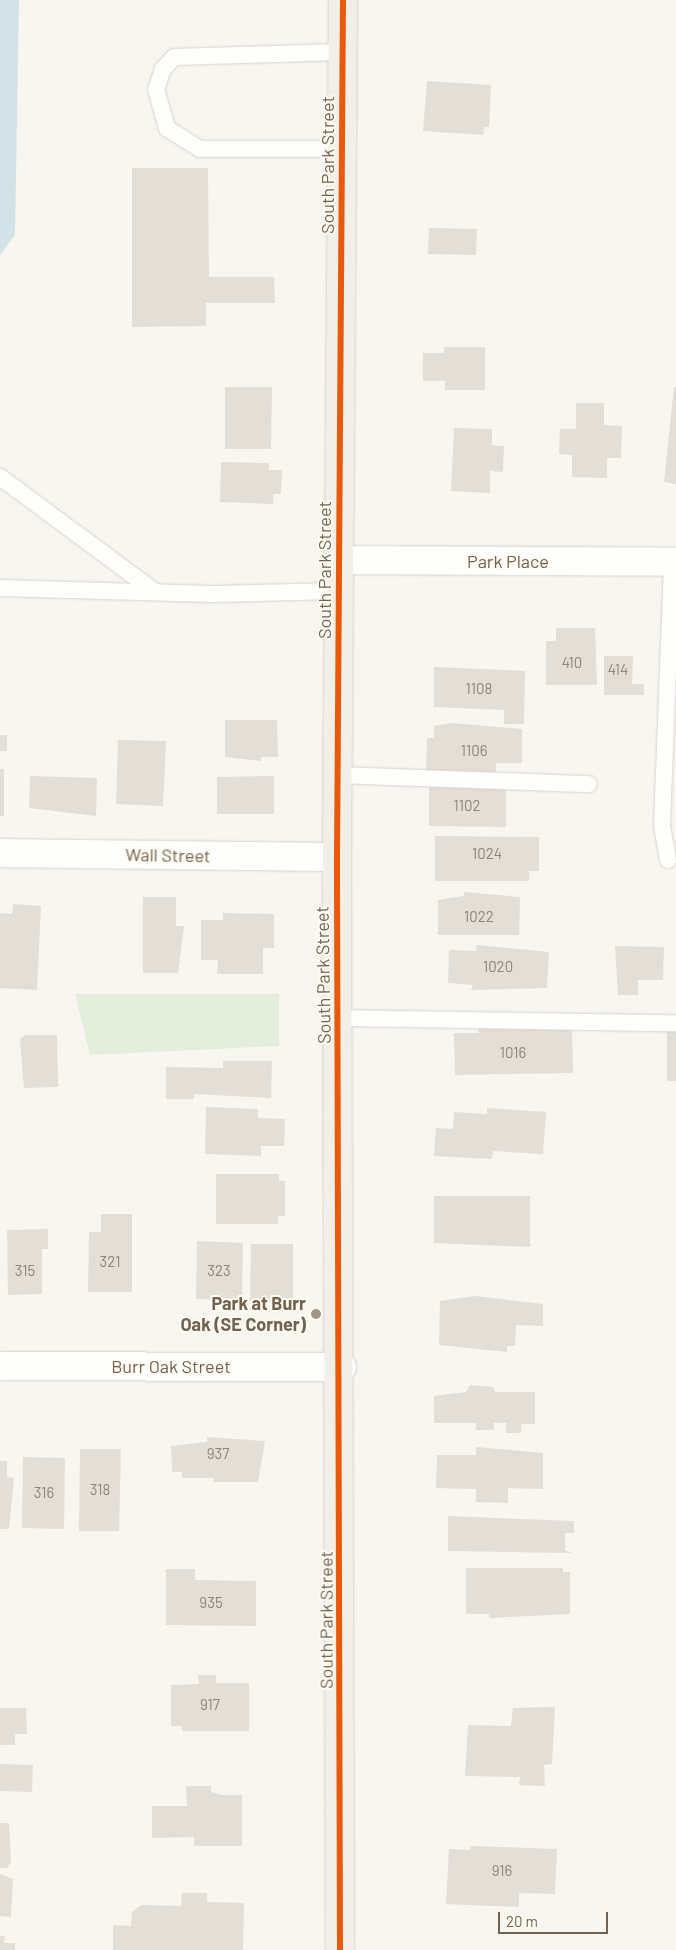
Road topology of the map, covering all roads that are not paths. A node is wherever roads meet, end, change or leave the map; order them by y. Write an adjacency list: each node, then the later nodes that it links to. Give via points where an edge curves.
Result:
1 (342, 0): 2 (main road, South Park Street)
2 (342, 52): 3 (main road, South Park Street); 3 (lane, via 174,57 164,69 156,90 167,128 200,149)
3 (342, 149): 5 (main road, South Park Street)
4 (0, 477): 8 (lane)
5 (340, 560): 6 (street, Park Place); 9 (main road, South Park Street)
6 (674, 562): 14 (lane, via 662,825)
7 (0, 588): 8 (lane)
8 (154, 591): 9 (lane)
9 (339, 591): 10 (main road, South Park Street)
10 (338, 776): 11 (lane); 13 (main road, South Park Street)
11 (589, 784)
12 (0, 853): 13 (street, Wall Street)
13 (337, 857): 15 (main road, South Park Street)
14 (668, 860)
15 (339, 1018): 16 (lane); 18 (main road, South Park Street)
16 (676, 1023)
17 (0, 1366): 18 (street, Burr Oak Street)
18 (342, 1367): 19 (main road, South Park Street)
19 (340, 1950)

